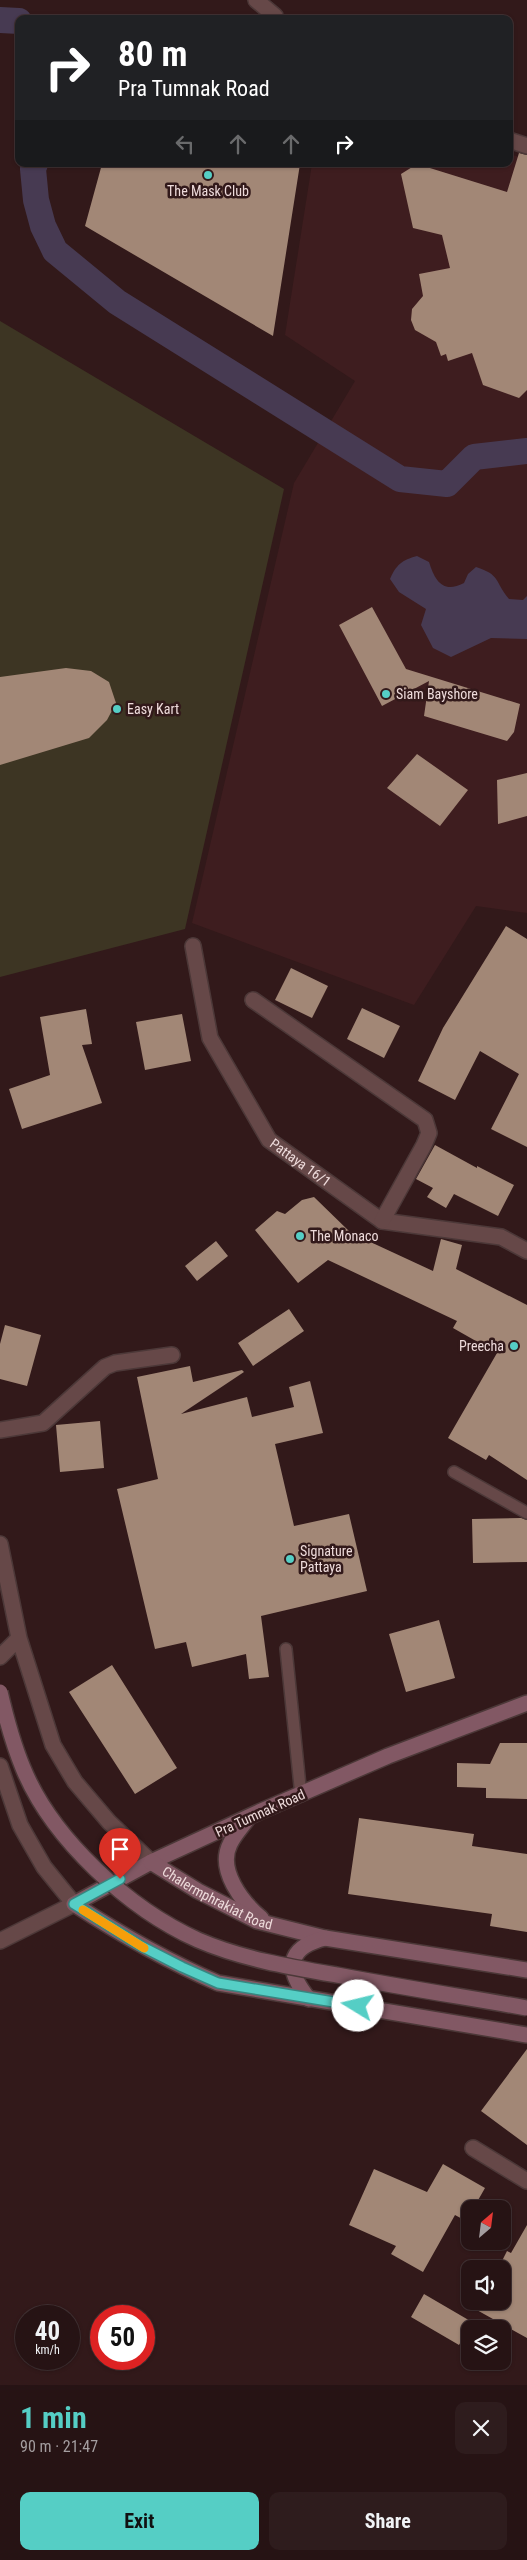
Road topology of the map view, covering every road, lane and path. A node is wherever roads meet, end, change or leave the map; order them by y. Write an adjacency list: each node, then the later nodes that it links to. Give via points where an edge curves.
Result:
1 (256, 0): 2 (street)
2 (275, 15)
3 (513, 141): 4 (street)
4 (527, 146)
5 (193, 946): 7 (street, Pattaya 16/1, via 210,1038 269,1140)
6 (253, 1000): 7 (street, via 426,1120 429,1133 424,1145)
7 (382, 1221): 8 (street, Pattaya 16/1, via 501,1237)
8 (527, 1251)
9 (172, 1355): 10 (street, via 105,1367 43,1423)
10 (0, 1430)
11 (454, 1472): 12 (lane)
12 (527, 1513)
13 (0, 1544): 14 (street, Chalermphrakiat Road)
14 (19, 1638): 16 (street); 22 (street, Chalermphrakiat Road, via 53,1745 75,1782 109,1822)
15 (286, 1649): 20 (lane)
16 (0, 1657)
17 (0, 1692): 29 (main road, bridge, via 24,1770 49,1813 80,1854 116,1889 156,1918 198,1940 278,1965)
18 (527, 1703): 20 (main road, Pra Tumnak Road, via 388,1756)
19 (0, 1766): 23 (street, via 20,1826 44,1867)
20 (301, 1796): 21 (main road, Pra Tumnak Road)
21 (249, 1817): 22 (main road, Pra Tumnak Road); 24 (main road, via 230,1844 226,1859 235,1888 249,1908)
22 (151, 1862): 23 (main road, Pra Tumnak Road); 24 (main road, Chalermphrakiat Road, via 198,1892)
23 (74, 1904): 26 (street, Pra Tumnak Road); 28 (main road, via 141,1946 218,1983)
24 (267, 1924): 25 (main road, Chalermphrakiat Road)
25 (324, 1938): 27 (main road, Chalermphrakiat Road); 28 (main road, via 309,1942 296,1951 292,1965 296,1984)
26 (0, 1941)
27 (527, 1970)
28 (308, 1999): 30 (main road)
29 (527, 2008)
30 (527, 2035)
31 (474, 2148): 32 (street)
32 (527, 2181)

